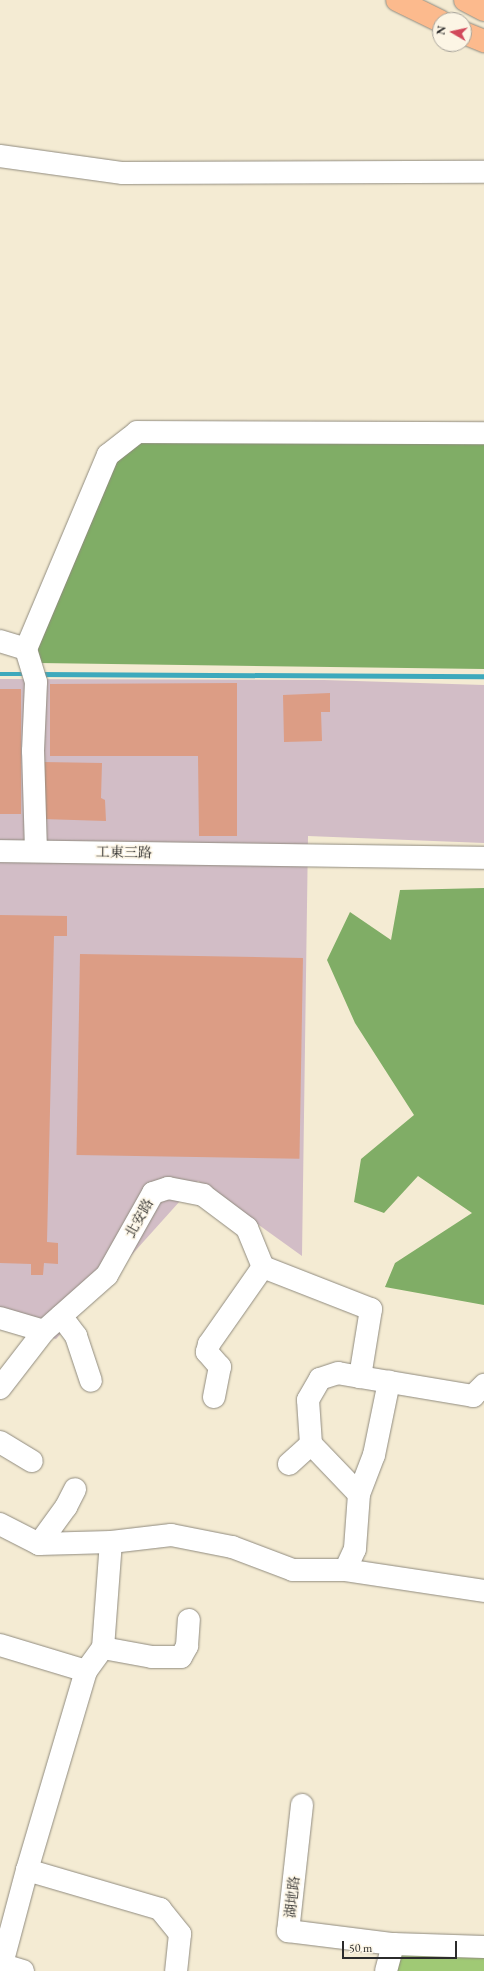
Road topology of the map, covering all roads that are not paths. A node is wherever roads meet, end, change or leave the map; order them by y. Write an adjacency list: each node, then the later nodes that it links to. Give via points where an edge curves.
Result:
1 (397, 0): 4 (highway)
2 (464, 0): 3 (highway)
3 (484, 10)
4 (432, 17)
5 (472, 36): 6 (highway)
6 (484, 41)
7 (0, 156): 8 (street, via 123,173)
8 (484, 172)
9 (484, 433): 11 (street, via 137,432 108,455)
10 (0, 641): 11 (street)
11 (26, 649): 13 (street, via 36,682 33,752)
12 (0, 851): 13 (street, 工東三路)
13 (36, 851): 14 (street, 工東三路)
14 (484, 858)
15 (262, 1267): 16 (street, 北安路, via 247,1228 202,1195 168,1188 153,1193 107,1275); 19 (street, via 371,1309); 24 (street, via 209,1344 207,1352 220,1367)
16 (61, 1316): 18 (street, 北安路); 20 (street, via 76,1336)
17 (0, 1318): 18 (street)
18 (44, 1331): 23 (street, 北安路)
19 (360, 1377): 21 (street); 26 (street, via 338,1373 320,1379 312,1389 308,1400)
20 (91, 1381)
21 (389, 1382): 22 (street, via 473,1396); 30 (street, via 374,1455)
22 (484, 1385)
23 (0, 1388)
24 (214, 1397)
25 (0, 1442): 27 (street)
26 (311, 1444): 28 (street); 30 (street)
27 (32, 1461)
28 (289, 1464)
29 (75, 1489): 33 (street, via 66,1507)
30 (359, 1494): 34 (street, via 355,1549)
31 (0, 1524): 33 (street)
32 (111, 1542): 33 (street); 34 (street, via 170,1535 232,1547 293,1570); 38 (street)
33 (39, 1544)
34 (345, 1570): 35 (street)
35 (484, 1591)
36 (189, 1620): 38 (street, via 187,1646 181,1657 152,1657)
37 (0, 1644): 39 (street)
38 (103, 1648): 39 (street)
39 (86, 1671): 41 (street)
40 (302, 1805): 42 (street, 湖地路, via 288,1931)
41 (27, 1870): 44 (street); 46 (street, via 160,1909 180,1934)
42 (393, 1944): 43 (street, 湖地路); 47 (street)
43 (484, 1947)
44 (1, 1964): 45 (street)
45 (23, 1971)
46 (176, 1971)
47 (386, 1971)

